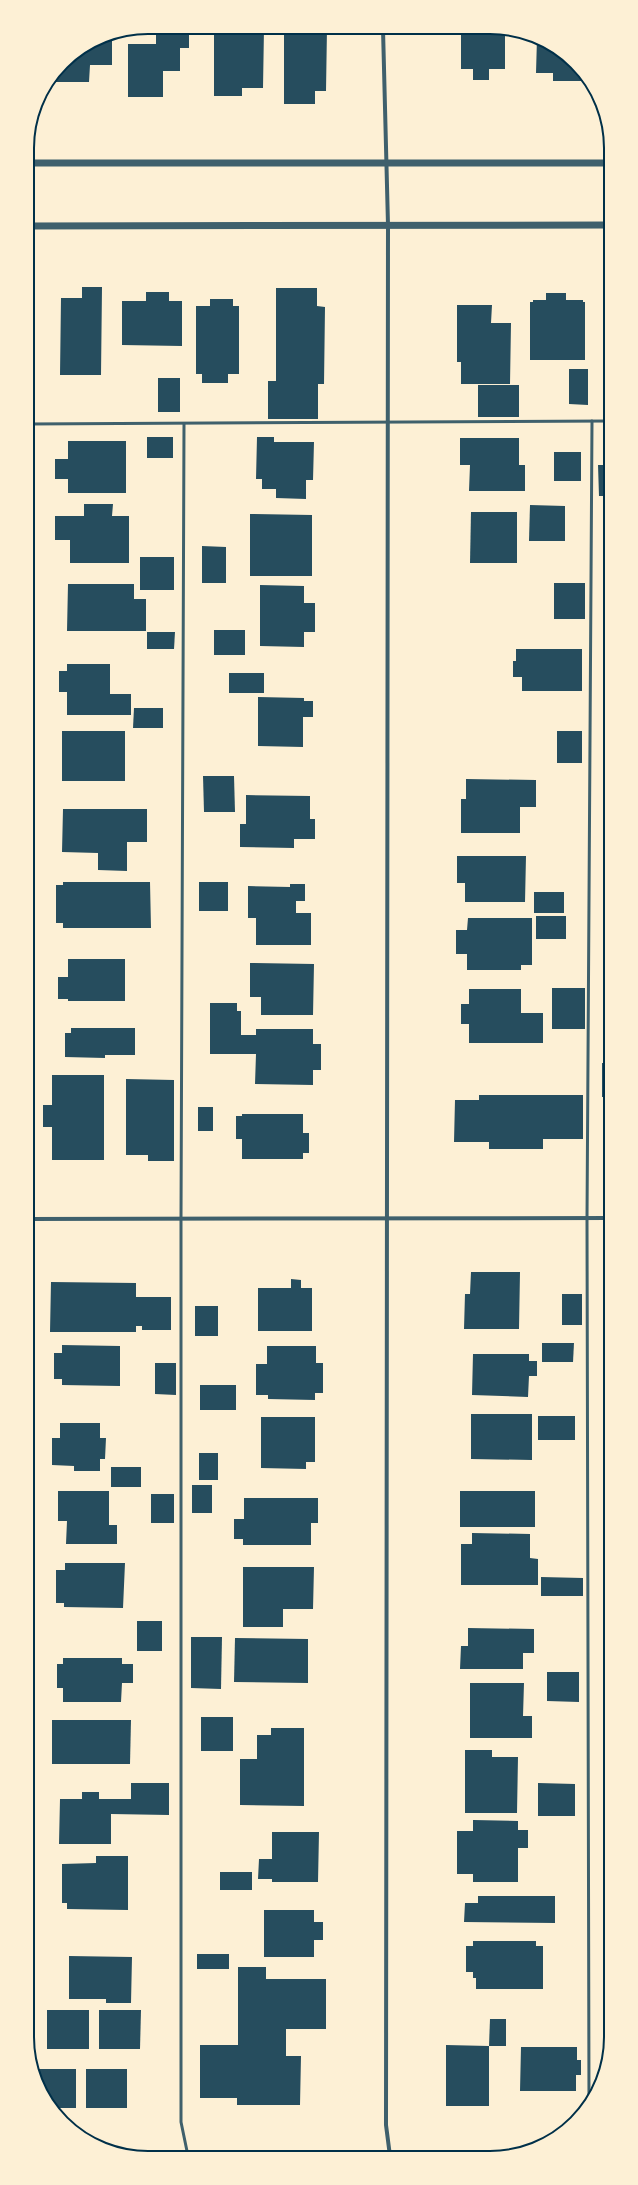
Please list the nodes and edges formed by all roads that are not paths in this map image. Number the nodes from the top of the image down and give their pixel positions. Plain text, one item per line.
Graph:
1 (383, 34) edge
2 (34, 163) edge
3 (387, 163) junction
4 (604, 163) edge
5 (388, 225) junction
6 (604, 225) edge
7 (34, 226) edge
8 (592, 421) junction
9 (604, 421) edge
10 (387, 422) junction
11 (34, 424) edge
12 (184, 424) junction
13 (34, 1218) edge
14 (181, 1218) junction
15 (387, 1218) junction
16 (587, 1218) junction
17 (604, 1218) edge
18 (590, 2091) edge
19 (187, 2151) edge
20 (389, 2151) edge

1 - 3 street
2 - 3 street
3 - 4 street
3 - 5 street
5 - 6 street
5 - 7 street
5 - 10 street
8 - 9 lane
8 - 10 lane
8 - 16 lane
10 - 12 lane
10 - 15 street
11 - 12 lane
12 - 14 lane
13 - 14 street
14 - 15 street
14 - 19 lane
15 - 16 street
15 - 20 street
16 - 17 street
16 - 18 lane

